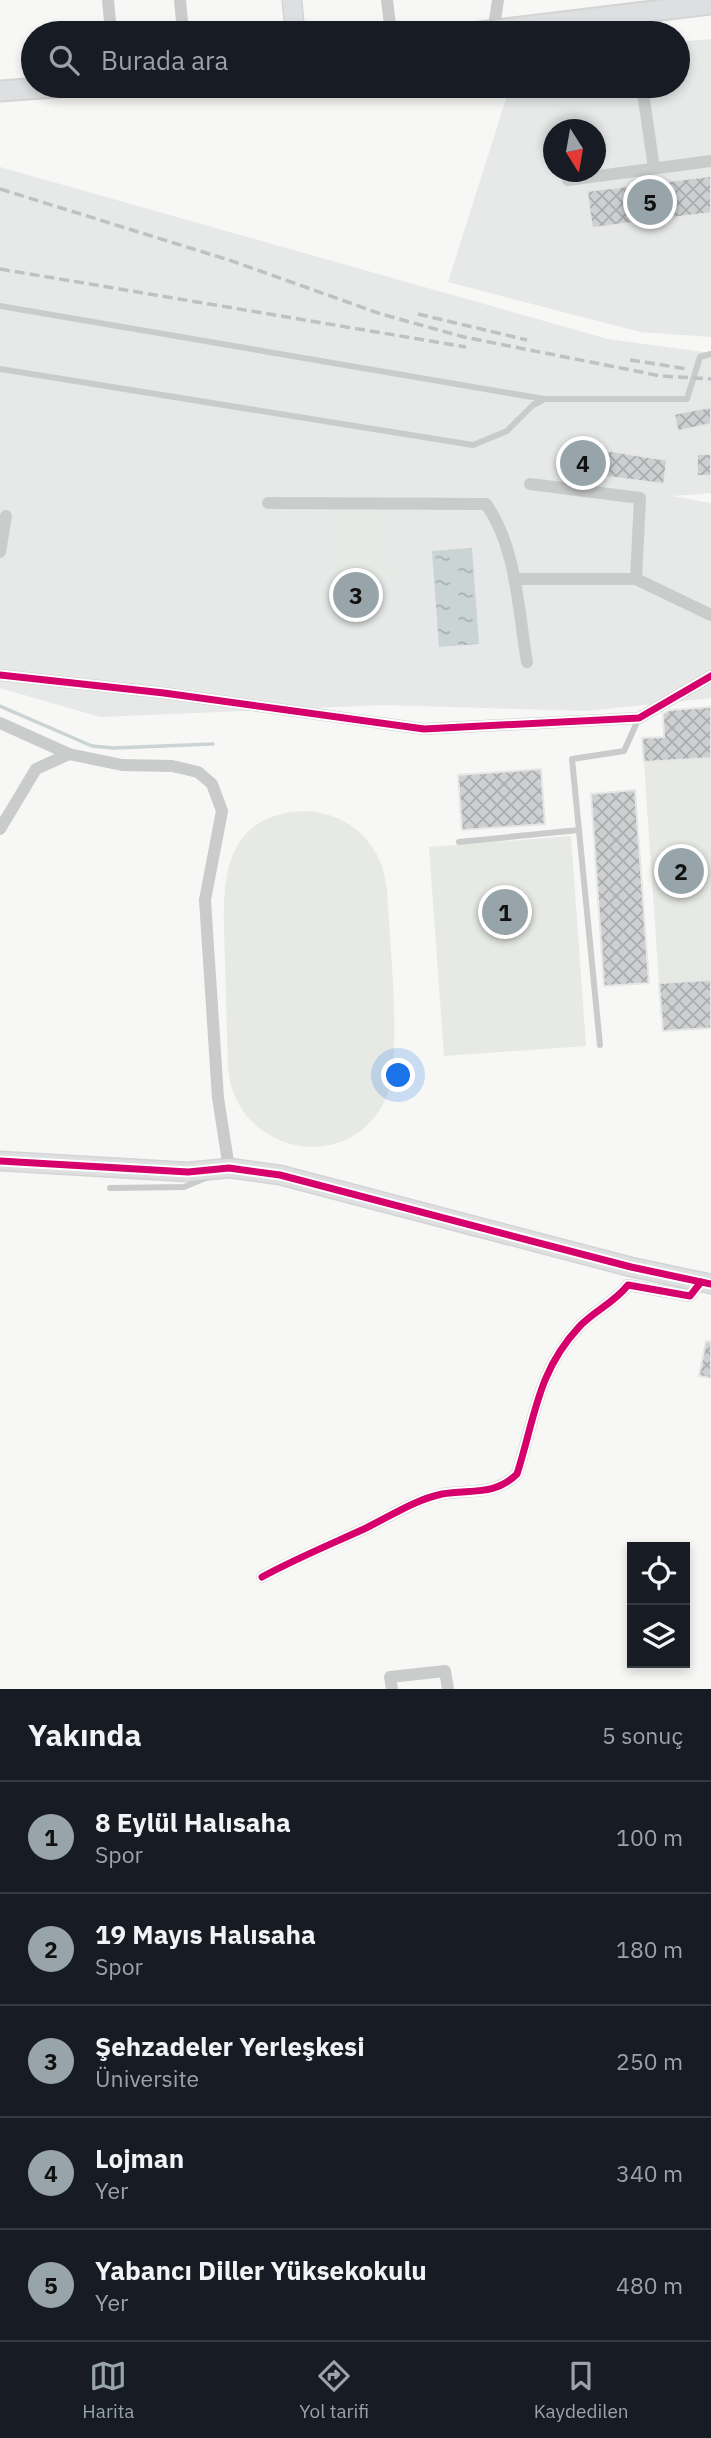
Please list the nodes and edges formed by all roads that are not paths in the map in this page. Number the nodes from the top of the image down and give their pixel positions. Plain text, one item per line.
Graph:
1 (108, 0) edge
2 (180, 0) edge
3 (292, 0) edge
4 (387, 0) edge
5 (498, 0) edge
6 (711, 4) edge
7 (711, 16) edge
8 (110, 21) edge
9 (182, 21) edge
10 (294, 21) edge
11 (390, 21) edge
12 (495, 21) edge
13 (579, 21) edge
14 (679, 21) edge
15 (21, 79) edge
16 (0, 80) edge
17 (21, 89) edge
18 (0, 91) edge
19 (644, 98) edge
20 (711, 161) edge
21 (654, 168) junction
22 (606, 175) edge
23 (0, 306) edge
24 (711, 354) edge
25 (0, 369) edge
26 (544, 399) junction
27 (530, 484) dead end
28 (268, 503) dead end
29 (6, 516) dead end
30 (0, 552) edge
31 (514, 579) junction
32 (636, 579) junction
33 (711, 615) edge
34 (527, 662) dead end
35 (0, 675) edge
36 (711, 676) edge
37 (639, 718) junction
38 (0, 723) edge
39 (69, 754) junction
40 (0, 829) edge
41 (579, 830) junction
42 (459, 842) dead end
43 (600, 1045) dead end
44 (0, 1161) edge
45 (229, 1168) junction
46 (110, 1188) dead end
47 (706, 1283) edge
48 (262, 1577) dead end
49 (392, 1689) edge
50 (448, 1689) edge

1 - 8 street
2 - 9 street
3 - 10 street
4 - 11 street
5 - 12 street
6 - 13 main road
7 - 14 main road
15 - 16 main road
17 - 18 main road
19 - 21 street
20 - 21 street
21 - 22 street
23 - 26 lane
24 - 26 lane
25 - 26 lane
27 - 32 street
28 - 31 street
29 - 30 street
31 - 32 street
31 - 34 street
32 - 33 street
35 - 37 street
36 - 37 street
37 - 41 lane
38 - 39 street
39 - 40 street
39 - 45 street
41 - 42 lane
41 - 43 lane
44 - 45 street
45 - 46 lane
45 - 47 street
47 - 48 street
49 - 50 street

